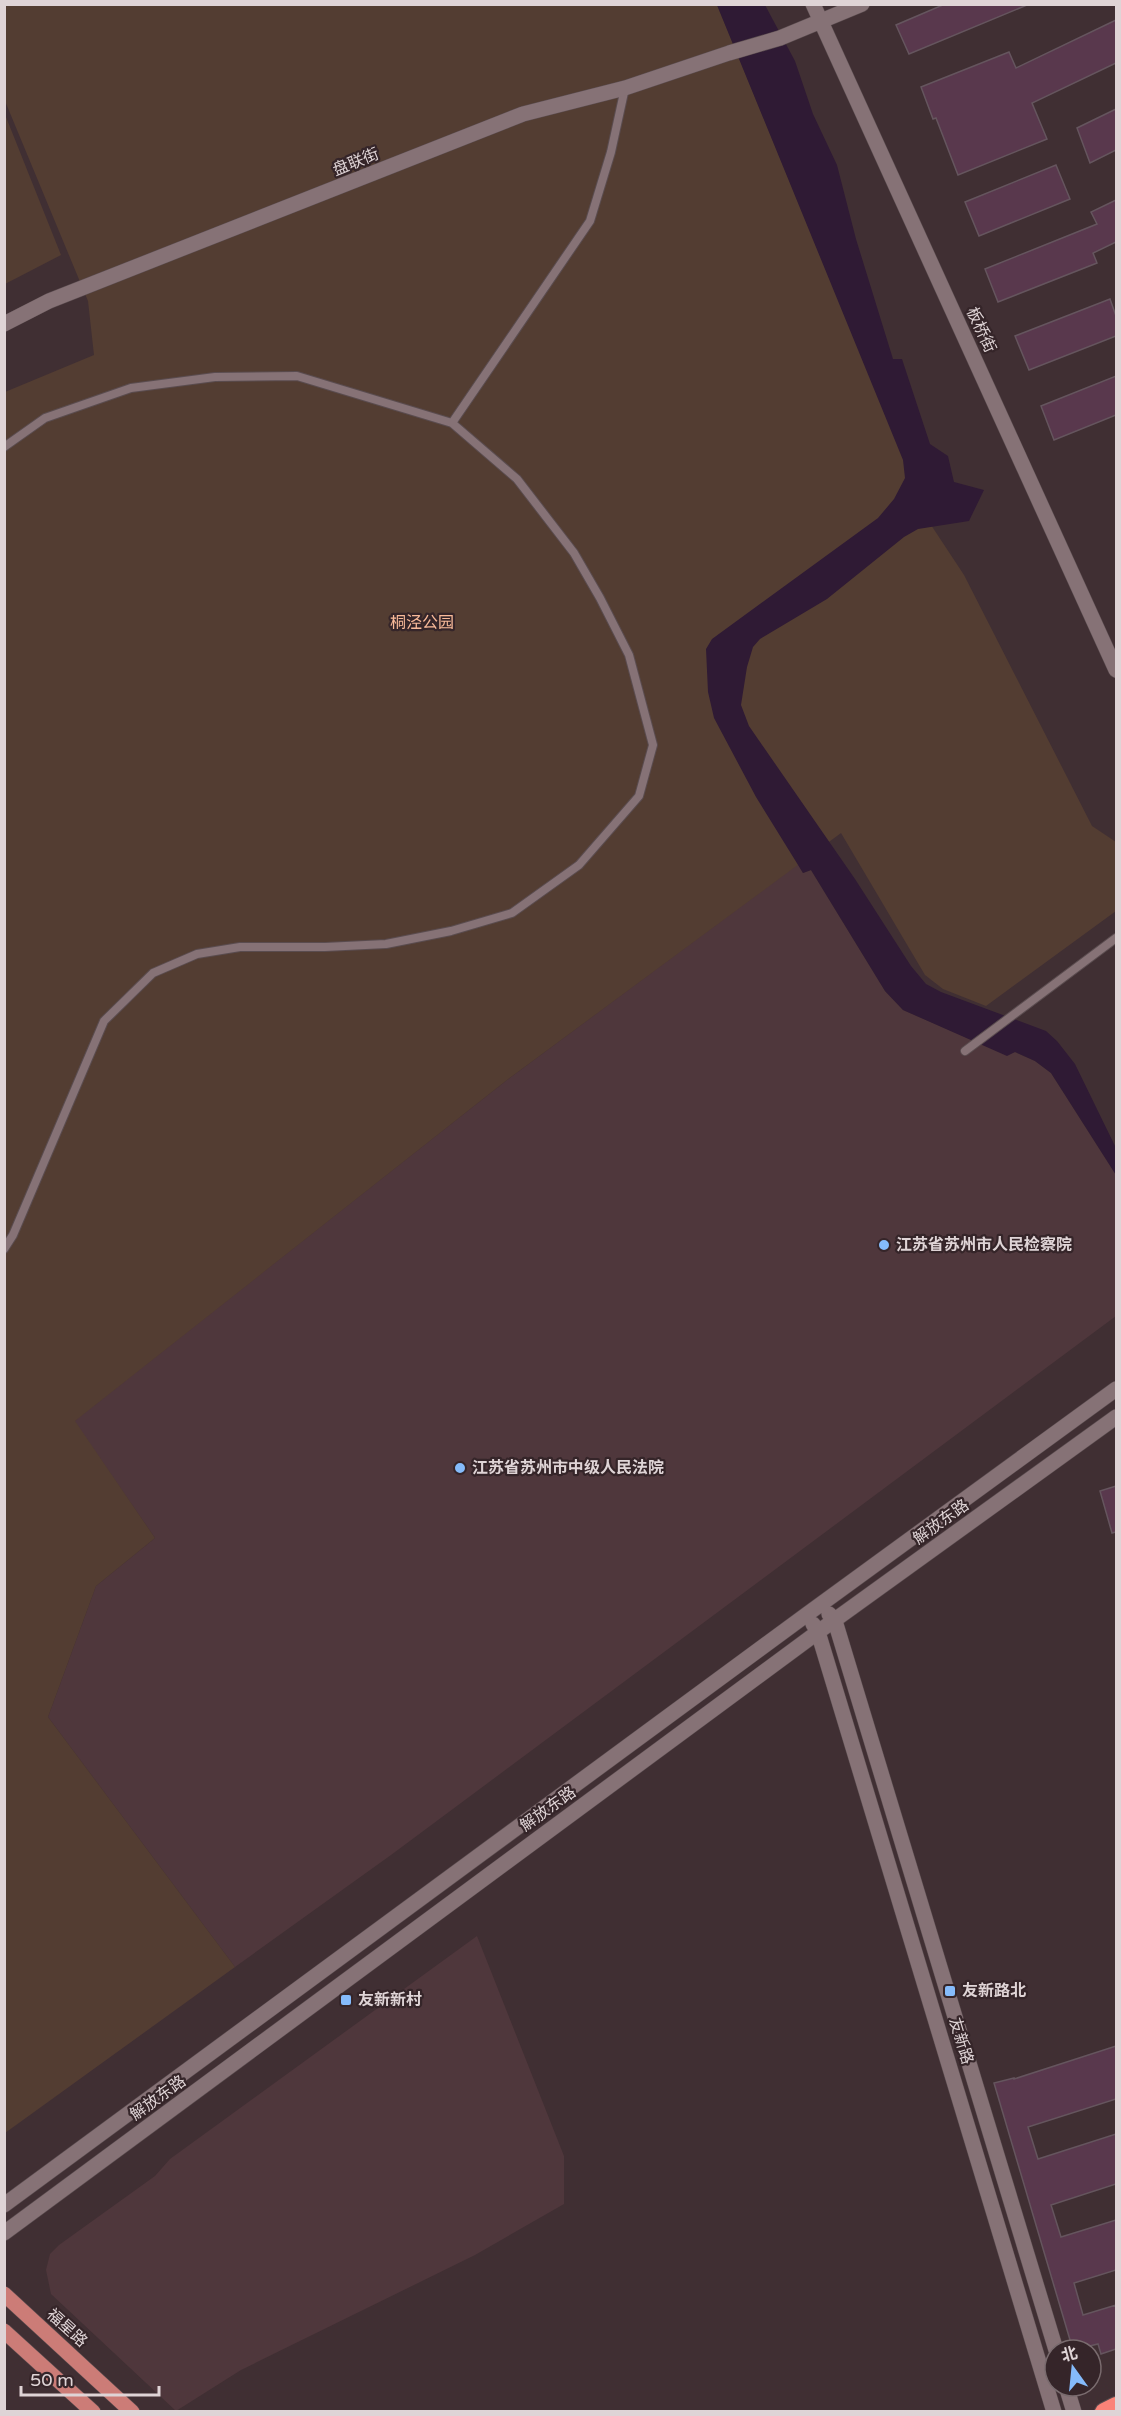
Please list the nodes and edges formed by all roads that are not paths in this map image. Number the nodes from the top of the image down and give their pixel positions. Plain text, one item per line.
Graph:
1 (813, 4) edge
2 (862, 4) edge
3 (820, 22) junction
4 (625, 88) junction
5 (4, 324) edge
6 (452, 423) junction
7 (4, 447) edge
8 (1116, 670) edge
9 (1116, 938) edge
10 (965, 1051) dead end
11 (4, 1250) edge
12 (1116, 1389) edge
13 (1116, 1417) edge
14 (821, 1603) junction
15 (806, 1615) junction
16 (835, 1621) junction
17 (818, 1632) junction
18 (4, 2205) edge
19 (4, 2234) edge
20 (4, 2295) edge
21 (4, 2331) edge
22 (1052, 2338) edge
23 (1116, 2406) edge
24 (93, 2412) edge
25 (132, 2412) edge
26 (1054, 2412) edge
27 (1104, 2412) edge

1 - 3 main road, 板桥街
2 - 3 main road, 盘联街
3 - 4 main road, 盘联街
3 - 8 main road, 板桥街
4 - 5 main road, 盘联街
4 - 6 lane
6 - 7 lane
6 - 11 lane
9 - 10 lane
12 - 14 main road, 解放东路
13 - 16 main road, 解放东路
14 - 15 main road, 解放东路
14 - 16 main road, 友新路
15 - 17 main road, 友新路
15 - 18 main road, 解放东路
16 - 17 main road, 解放东路
16 - 22 main road, 友新路
17 - 19 main road, 解放东路
17 - 26 main road, 友新路
20 - 25 main road, 福星路
21 - 24 main road
23 - 27 highway

